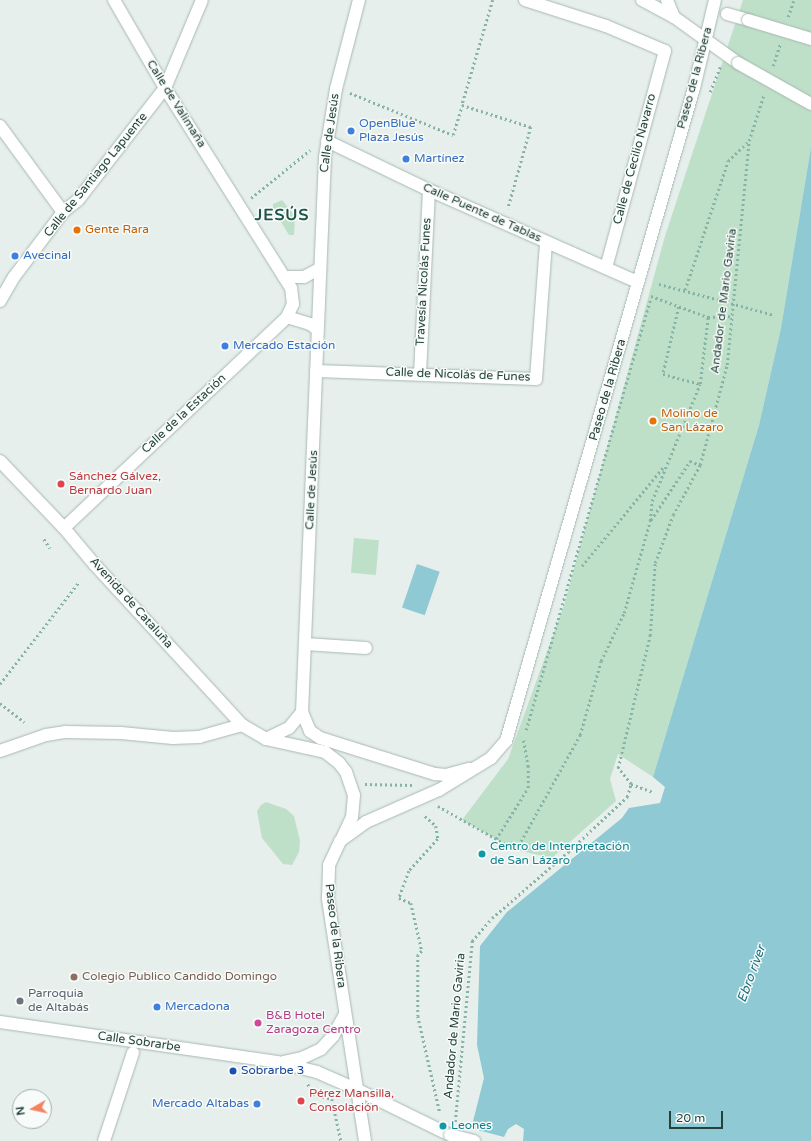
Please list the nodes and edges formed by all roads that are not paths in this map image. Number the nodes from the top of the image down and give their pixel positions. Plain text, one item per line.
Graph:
1 (114, 0) edge
2 (202, 0) edge
3 (359, 0) edge
4 (525, 0) edge
5 (642, 0) edge
6 (667, 0) edge
7 (715, 0) edge
8 (727, 14) dead end
9 (674, 17) junction
10 (811, 39) edge
11 (707, 41) junction
12 (165, 88) junction
13 (811, 104) edge
14 (0, 126) edge
15 (327, 141) junction
16 (429, 190) junction
17 (63, 212) junction
18 (546, 242) junction
19 (606, 268) junction
20 (319, 269) junction
21 (284, 277) junction
22 (638, 282) junction
23 (0, 301) edge
24 (287, 317) junction
25 (317, 329) junction
26 (316, 371) junction
27 (420, 374) junction
28 (0, 461) edge
29 (64, 528) junction
30 (305, 644) junction
31 (366, 648) dead end
32 (302, 712) junction
33 (242, 725) junction
34 (266, 739) junction
35 (0, 751) edge
36 (478, 767) junction
37 (340, 841) junction
38 (345, 1014) junction
39 (0, 1022) edge
40 (132, 1053) dead end
41 (277, 1062) junction
42 (356, 1089) junction
43 (104, 1141) edge
44 (365, 1141) edge
45 (474, 1141) edge

1 - 12 street, Calle de Valimaña
2 - 12 street, Calle de Santiago Lapuente
3 - 15 street, Calle de Jesús
4 - 19 street, Calle de Cecilio Navarro
5 - 9 street
6 - 9 street
7 - 11 street, Paseo de la Ribera
8 - 10 street, bridge
9 - 11 street
11 - 13 street, bridge
11 - 22 street, Paseo de la Ribera
12 - 17 street, Calle de Santiago Lapuente
12 - 21 street, Calle de Valimaña
14 - 17 street
15 - 16 street, Calle Puente de Tablas
15 - 20 street, Calle de Jesús
16 - 18 street, Calle Puente de Tablas
16 - 27 street, Travesía Nicolás Funes
17 - 23 street, Calle de Santiago Lapuente
18 - 19 street, Calle Puente de Tablas
18 - 27 street, Calle de Nicolás de Funes
19 - 22 street, Calle Puente de Tablas
20 - 21 street
20 - 25 street, Calle de Jesús
21 - 24 street
22 - 36 street, Paseo de la Ribera
24 - 25 street
24 - 29 street, Calle de la Estación
25 - 26 street, Calle de Jesús
26 - 27 street, Calle de Nicolás de Funes
26 - 30 street, Calle de Jesús
28 - 29 street, Avenida de Cataluña
29 - 33 street, Avenida de Cataluña
30 - 31 street
30 - 32 street, Calle de Jesús
32 - 34 street
32 - 36 street, Paseo de la Ribera
33 - 34 street, Avenida de Cataluña
33 - 35 street
34 - 37 street, Avenida de Cataluña
36 - 37 street, Paseo de la Ribera
37 - 38 street, Paseo de la Ribera
38 - 41 street, Calle Sobrarbe
38 - 42 street, Paseo de la Ribera
39 - 41 street, Calle Sobrarbe
40 - 43 street
41 - 42 street, Calle Sobrarbe
42 - 44 street, Paseo de la Ribera
42 - 45 street, Calle Sobrarbe, bridge

